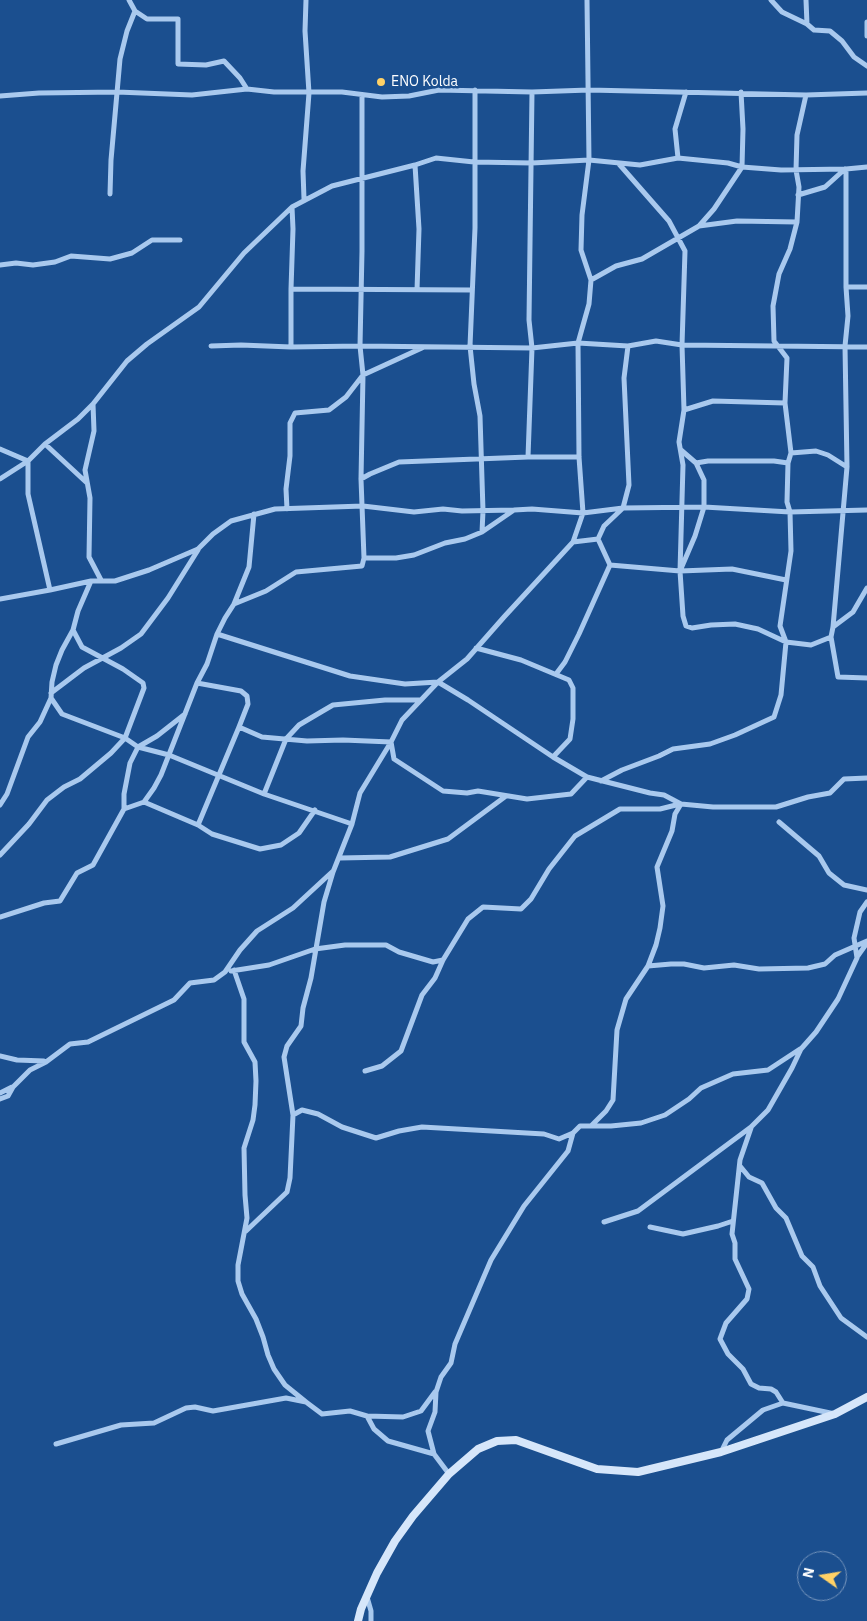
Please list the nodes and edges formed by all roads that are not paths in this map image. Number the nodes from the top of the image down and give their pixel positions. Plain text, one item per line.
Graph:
1 (129, 0) edge
2 (306, 0) edge
3 (587, 0) edge
4 (771, 0) edge
5 (806, 0) edge
6 (135, 11) junction
7 (867, 22) edge
8 (807, 24) junction
9 (867, 36) edge
10 (867, 66) edge
11 (247, 89) junction
12 (474, 90) junction
13 (589, 90) junction
14 (117, 92) junction
15 (532, 92) junction
16 (686, 92) junction
17 (741, 92) junction
18 (309, 93) junction
19 (867, 93) edge
20 (362, 94) junction
21 (806, 95) junction
22 (0, 96) edge
23 (678, 158) junction
24 (589, 160) junction
25 (474, 162) junction
26 (532, 163) junction
27 (618, 164) junction
28 (415, 165) junction
29 (867, 166) edge
30 (742, 167) junction
31 (846, 169) junction
32 (796, 170) junction
33 (363, 177) junction
34 (110, 194) dead end
35 (798, 194) junction
36 (304, 200) junction
37 (292, 206) junction
38 (797, 222) junction
39 (699, 226) junction
40 (678, 237) junction
41 (180, 240) dead end
42 (0, 265) edge
43 (591, 280) junction
44 (867, 287) edge
45 (291, 288) junction
46 (846, 288) junction
47 (362, 289) junction
48 (417, 290) junction
49 (472, 290) junction
50 (578, 343) junction
51 (682, 345) junction
52 (211, 346) dead end
53 (360, 346) junction
54 (426, 346) junction
55 (470, 346) junction
56 (628, 346) junction
57 (778, 346) junction
58 (845, 346) junction
59 (867, 347) edge
60 (291, 348) junction
61 (532, 348) junction
62 (363, 375) junction
63 (785, 403) junction
64 (93, 404) junction
65 (684, 410) junction
66 (44, 444) junction
67 (0, 449) edge
68 (681, 450) junction
69 (791, 453) junction
70 (579, 456) junction
71 (482, 457) junction
72 (528, 457) junction
73 (28, 461) junction
74 (696, 463) junction
75 (788, 463) junction
76 (847, 467) junction
77 (0, 479) edge
78 (361, 479) junction
79 (87, 483) junction
80 (363, 506) junction
81 (704, 507) junction
82 (287, 508) junction
83 (623, 508) junction
84 (681, 509) junction
85 (514, 510) junction
86 (867, 510) edge
87 (483, 511) junction
88 (842, 511) junction
89 (583, 512) junction
90 (790, 512) junction
91 (254, 514) junction
92 (482, 532) junction
93 (598, 538) junction
94 (574, 542) junction
95 (198, 549) junction
96 (364, 558) junction
97 (610, 565) junction
98 (680, 571) junction
99 (101, 580) junction
100 (786, 580) junction
101 (91, 581) junction
102 (867, 588) edge
103 (50, 590) junction
104 (0, 599) edge
105 (234, 604) junction
106 (833, 627) junction
107 (73, 630) junction
108 (217, 634) junction
109 (831, 637) junction
110 (786, 642) junction
111 (476, 648) junction
112 (104, 658) junction
113 (556, 674) junction
114 (867, 678) edge
115 (438, 682) junction
116 (198, 683) junction
117 (51, 696) junction
118 (420, 700) junction
119 (187, 713) junction
120 (240, 727) junction
121 (125, 738) junction
122 (286, 739) junction
123 (391, 742) junction
124 (138, 747) junction
125 (169, 755) junction
126 (553, 757) junction
127 (219, 776) junction
128 (587, 777) junction
129 (867, 778) edge
130 (601, 781) junction
131 (264, 794) junction
132 (506, 796) junction
133 (144, 802) junction
134 (681, 804) junction
135 (0, 805) edge
136 (124, 809) junction
137 (315, 810) junction
138 (779, 822) dead end
139 (352, 824) junction
140 (198, 825) junction
141 (0, 855) edge
142 (340, 858) junction
143 (333, 872) junction
144 (867, 890) edge
145 (867, 902) edge
146 (0, 917) edge
147 (867, 942) edge
148 (855, 946) junction
149 (316, 949) junction
150 (857, 958) junction
151 (443, 960) junction
152 (648, 966) junction
153 (234, 970) junction
154 (225, 972) junction
155 (801, 1049) junction
156 (0, 1056) edge
157 (46, 1062) junction
158 (365, 1071) dead end
159 (13, 1087) junction
160 (0, 1093) edge
161 (0, 1099) edge
162 (293, 1115) junction
163 (591, 1126) junction
164 (751, 1127) junction
165 (573, 1133) junction
166 (740, 1166) junction
167 (733, 1221) junction
168 (604, 1222) dead end
169 (650, 1227) dead end
170 (246, 1231) junction
171 (867, 1337) edge
172 (436, 1392) junction
173 (867, 1397) edge
174 (306, 1402) junction
175 (783, 1403) junction
176 (835, 1414) junction
177 (367, 1416) junction
178 (56, 1444) dead end
179 (721, 1452) junction
180 (434, 1454) junction
181 (449, 1474) junction
182 (366, 1597) junction
183 (371, 1611) junction
184 (358, 1621) edge
185 (371, 1621) edge
186 (375, 1621) edge

1 - 6 street
2 - 18 street
3 - 13 street
4 - 8 street
5 - 8 street
6 - 11 street
6 - 14 street
7 - 9 street
8 - 10 street
11 - 14 street
11 - 18 street
12 - 15 street
12 - 20 street
12 - 25 street
13 - 15 street
13 - 16 street
13 - 24 street
14 - 22 street
14 - 34 street
15 - 26 street
16 - 17 street
16 - 23 street
17 - 21 street
17 - 30 street
18 - 20 street
18 - 36 street
19 - 21 street
20 - 33 street
21 - 32 street
23 - 27 street
23 - 30 street
24 - 26 street
24 - 27 street
24 - 43 street
25 - 26 street
25 - 28 street
25 - 49 street
26 - 61 street
27 - 40 street
28 - 33 street
28 - 48 street
29 - 31 street
30 - 32 street
30 - 39 street
31 - 32 street
31 - 35 street
31 - 46 street
32 - 35 street
33 - 36 street
33 - 47 street
35 - 38 street
36 - 37 street
37 - 45 street
37 - 64 street
38 - 39 street
38 - 57 street
39 - 40 street
40 - 43 street
40 - 51 street
41 - 42 street
43 - 50 street
44 - 46 street
45 - 47 street
45 - 60 street
46 - 58 street
47 - 48 street
47 - 53 street
48 - 49 street
49 - 55 street
50 - 56 street
50 - 61 street
50 - 70 street
51 - 56 street
51 - 57 street
51 - 65 street
52 - 60 street
53 - 54 street
53 - 60 street
53 - 62 street
54 - 55 street
54 - 62 street
55 - 61 street
55 - 71 street
56 - 83 street
57 - 58 street
57 - 63 street
58 - 59 street
58 - 76 street
61 - 72 street
62 - 78 street
62 - 82 street
63 - 65 street
63 - 69 street
64 - 66 street
64 - 79 street
65 - 68 street
66 - 73 street
66 - 79 street
67 - 73 street
68 - 74 street
68 - 84 street
69 - 75 street
69 - 76 street
70 - 72 street
70 - 89 street
71 - 72 street
71 - 78 street
71 - 87 street
73 - 77 street
73 - 103 street
74 - 75 street
74 - 81 street
75 - 90 street
76 - 88 street
78 - 80 street
79 - 99 street
80 - 82 street
80 - 87 street
80 - 96 street
81 - 84 street
81 - 90 street
81 - 98 street
82 - 91 street
83 - 84 street
83 - 89 street
83 - 93 street
84 - 98 street
85 - 87 street
85 - 89 street
85 - 92 street
86 - 88 street
87 - 92 street
88 - 90 street
88 - 106 street
89 - 94 street
90 - 100 street
91 - 95 street
91 - 105 street
92 - 96 street
93 - 94 street
93 - 97 street
94 - 111 street
95 - 99 street
95 - 112 street
96 - 105 street
97 - 98 street
97 - 113 street
98 - 100 street
98 - 110 street
99 - 101 street
100 - 110 street
101 - 103 street
101 - 107 street
102 - 106 street
103 - 104 street
105 - 108 street
106 - 109 street
107 - 112 street
107 - 117 street
108 - 115 street
108 - 116 street
109 - 110 street
109 - 114 street
110 - 130 street
111 - 113 street
111 - 115 street
112 - 117 street
112 - 121 street
113 - 126 street
115 - 118 street
115 - 126 street
116 - 119 street
116 - 120 street
117 - 121 street
117 - 135 street
118 - 122 street
118 - 123 street
119 - 124 street
119 - 125 street
120 - 122 street
120 - 127 street
121 - 124 street
121 - 141 street
122 - 123 street
122 - 131 street
123 - 132 street
123 - 139 street
124 - 125 street
124 - 136 street
125 - 127 street
125 - 133 street
126 - 128 street
127 - 131 street
127 - 140 street
128 - 130 street
128 - 132 street
129 - 134 street
130 - 134 street
131 - 137 street
132 - 142 street
133 - 136 street
133 - 140 street
134 - 151 street
134 - 152 street
136 - 146 street
137 - 139 street
137 - 140 street
138 - 144 street
139 - 142 street
142 - 143 street
143 - 149 street
143 - 154 street
145 - 148 street
147 - 148 street
147 - 150 street
148 - 150 street
148 - 152 street
149 - 151 street
149 - 153 street
149 - 162 street
150 - 155 street
151 - 158 street
152 - 163 street
153 - 154 street
153 - 170 street
154 - 157 street
155 - 163 street
155 - 164 street
156 - 157 street
157 - 159 street
159 - 160 street
159 - 161 street
162 - 165 street
162 - 170 street
163 - 165 street
164 - 166 street
164 - 168 street
165 - 172 street
166 - 167 street
166 - 171 street
167 - 169 street
167 - 175 street
170 - 174 street
172 - 177 street
172 - 180 street
173 - 176 main road
174 - 177 street
174 - 178 street
175 - 176 street
175 - 179 street
176 - 179 main road
177 - 180 street
179 - 181 main road
180 - 181 street
181 - 182 main road
182 - 183 street
182 - 184 main road
183 - 185 street
183 - 186 street

